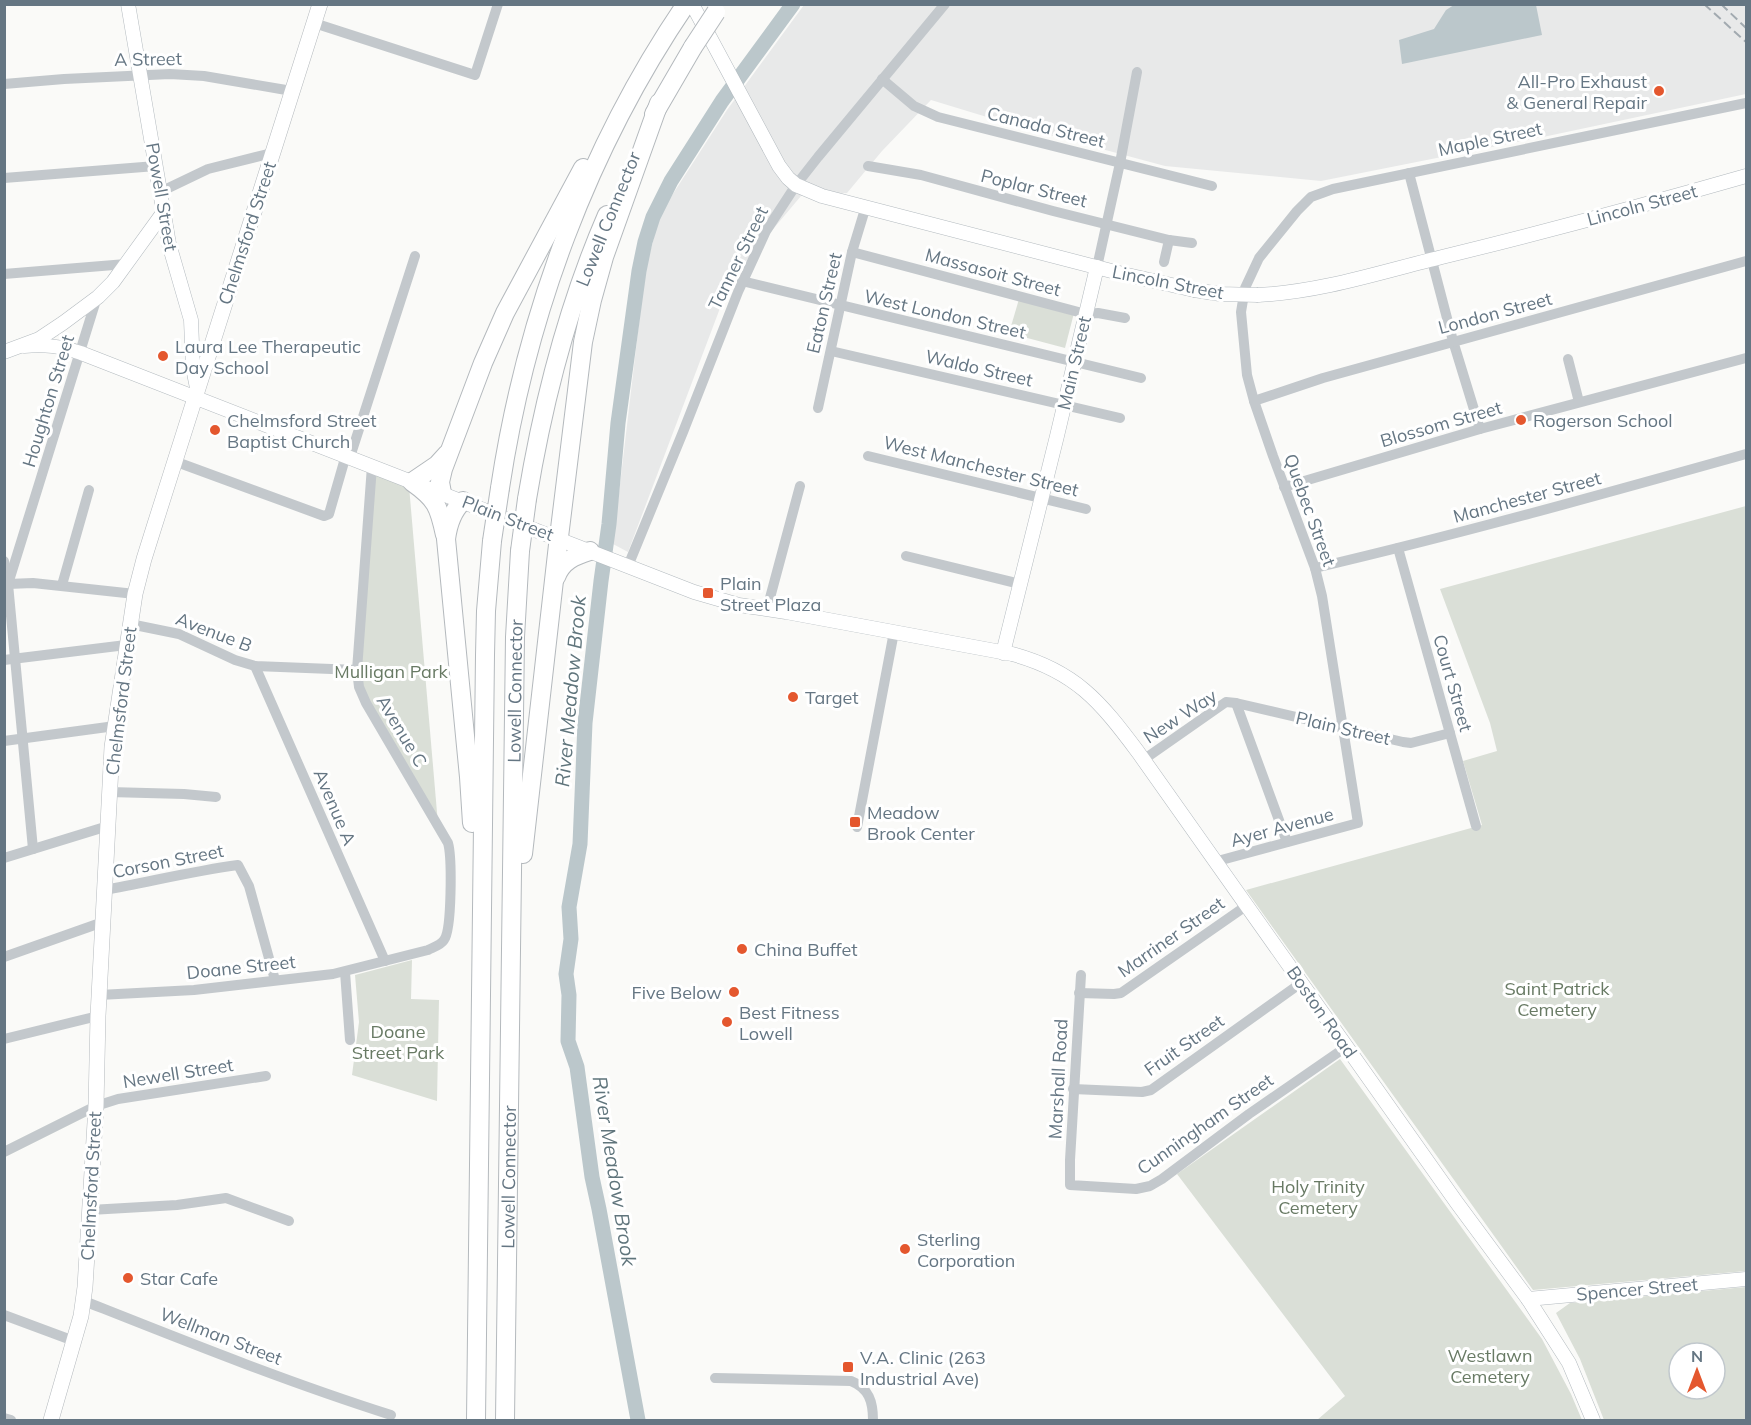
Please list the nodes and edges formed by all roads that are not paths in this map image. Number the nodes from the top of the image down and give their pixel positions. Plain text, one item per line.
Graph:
1 (128, 4) edge
2 (320, 4) edge
3 (498, 4) edge
4 (692, 4) edge
5 (945, 4) edge
6 (718, 8) edge
7 (682, 11) edge
8 (314, 22) junction
9 (652, 58) junction
10 (1137, 72) dead end
11 (141, 74) junction
12 (882, 79) junction
13 (4, 84) edge
14 (292, 91) junction
15 (1746, 102) edge
16 (659, 103) junction
17 (272, 153) junction
18 (1120, 163) junction
19 (156, 166) junction
20 (868, 166) dead end
21 (1409, 173) junction
22 (1746, 176) edge
23 (4, 178) edge
24 (796, 185) junction
25 (1212, 186) dead end
26 (160, 192) junction
27 (866, 206) junction
28 (164, 213) junction
29 (1287, 223) joint
30 (1107, 224) junction
31 (1169, 240) junction
32 (1192, 243) dead end
33 (852, 252) junction
34 (415, 256) dead end
35 (1431, 260) junction
36 (1746, 261) edge
37 (1164, 262) dead end
38 (126, 264) junction
39 (1097, 267) junction
40 (4, 274) edge
41 (742, 281) junction
42 (98, 297) junction
43 (840, 306) junction
44 (1086, 314) junction
45 (1125, 318) dead end
46 (1454, 341) junction
47 (24, 346) junction
48 (831, 351) junction
49 (5, 353) edge
50 (81, 353) junction
51 (1568, 358) dead end
52 (1746, 358) edge
53 (1075, 362) junction
54 (1141, 378) dead end
55 (196, 393) junction
56 (1254, 401) junction
57 (1579, 402) junction
58 (1065, 404) junction
59 (818, 408) dead end
60 (1120, 418) dead end
61 (1480, 429) junction
62 (449, 450) junction
63 (1746, 454) edge
64 (348, 456) junction
65 (868, 456) dead end
66 (174, 461) junction
67 (372, 466) junction
68 (412, 482) junction
69 (800, 486) dead end
70 (1284, 487) junction
71 (89, 490) dead end
72 (442, 493) junction
73 (1041, 498) junction
74 (463, 501) junction
75 (1086, 509) dead end
76 (559, 538) junction
77 (446, 539) junction
78 (1398, 548) junction
79 (590, 551) junction
80 (906, 555) dead end
81 (4, 561) edge
82 (622, 564) junction
83 (1315, 568) junction
84 (556, 577) junction
85 (6, 584) edge
86 (1020, 584) junction
87 (62, 585) junction
88 (135, 594) junction
89 (767, 609) junction
90 (130, 624) junction
91 (894, 632) junction
92 (126, 645) junction
93 (1003, 653) junction
94 (10, 659) edge
95 (255, 666) junction
96 (357, 670) junction
97 (1236, 703) junction
98 (115, 726) junction
99 (1342, 729) junction
100 (1449, 733) junction
101 (22, 738) junction
102 (4, 741) edge
103 (1143, 760) junction
104 (109, 792) junction
105 (216, 797) dead end
106 (1358, 823) joint
107 (108, 826) junction
108 (1476, 826) dead end
109 (857, 827) dead end
110 (1287, 842) junction
111 (33, 849) junction
112 (4, 858) edge
113 (1214, 862) junction
114 (104, 890) junction
115 (1246, 906) junction
116 (103, 922) junction
117 (482, 948) junction
118 (512, 948) junction
119 (4, 957) edge
120 (385, 961) junction
121 (345, 972) junction
122 (1081, 975) dead end
123 (274, 980) junction
124 (1301, 983) junction
125 (1079, 993) junction
126 (99, 994) junction
127 (98, 1016) junction
128 (4, 1039) edge
129 (350, 1040) dead end
130 (1346, 1047) junction
131 (266, 1076) dead end
132 (1073, 1089) junction
133 (96, 1106) junction
134 (4, 1152) edge
135 (1070, 1185) joint
136 (90, 1210) junction
137 (289, 1221) dead end
138 (1746, 1279) edge
139 (1528, 1299) junction
140 (84, 1301) junction
141 (4, 1315) edge
142 (74, 1341) junction
143 (715, 1378) dead end
144 (391, 1415) dead end
145 (4, 1418) edge
146 (11, 1420) edge
147 (51, 1420) edge
148 (476, 1420) edge
149 (506, 1420) edge
150 (873, 1420) edge
151 (1593, 1420) edge

1 - 11 street, Powell Street
2 - 8 main road, Chelmsford Street
3 - 8 street
4 - 24 street
5 - 12 street, Tanner Street
6 - 16 highway, Lowell Connector, bridge
7 - 9 highway, Lowell Connector
8 - 14 main road, Chelmsford Street
9 - 62 highway
9 - 117 highway, Lowell Connector, bridge
10 - 18 street, Main Street
11 - 13 street, A Street
11 - 14 street, A Street
11 - 19 street, Powell Street
12 - 18 street, Canada Street
12 - 24 street, Tanner Street
14 - 17 main road, Chelmsford Street
15 - 21 street, Maple Street
16 - 76 highway
16 - 118 highway, Lowell Connector, bridge
17 - 26 street
17 - 55 main road, Chelmsford Street
18 - 25 street, Canada Street
18 - 30 street, Main Street
19 - 23 street
19 - 26 street, Powell Street
20 - 30 street, Poplar Street
21 - 29 street, Maple Street
21 - 35 street
22 - 35 street, Lincoln Street
24 - 27 street, Lincoln Street
24 - 41 street, Tanner Street
26 - 28 street, Powell Street
27 - 33 street, Eaton Street
27 - 39 street, Lincoln Street
28 - 38 street
28 - 55 street, Powell Street
29 - 56 street, Quebec Street
30 - 31 street, Poplar Street
30 - 39 street, Main Street
31 - 32 street, Poplar Street
31 - 37 street
33 - 43 street, Eaton Street
33 - 44 street, Massasoit Street
34 - 64 street
35 - 39 street, Lincoln Street, bridge
35 - 46 street
36 - 46 street, London Street
38 - 40 street
38 - 42 street
39 - 44 street, Main Street
41 - 43 street, West London Street
41 - 82 street, Tanner Street
42 - 47 street
42 - 50 street, Houghton Street
43 - 48 street, Eaton Street
43 - 53 street, West London Street
44 - 45 street, Massasoit Street
44 - 53 street, Main Street
46 - 56 street, London Street
46 - 61 street
47 - 49 street
47 - 50 street, Plain Street
48 - 58 street, Waldo Street
48 - 59 street, Eaton Street
50 - 55 street, Plain Street
50 - 85 street, Houghton Street
51 - 57 street
52 - 57 street, Blossom Street
53 - 54 street, West London Street
53 - 58 street, Main Street
55 - 64 street, Plain Street
55 - 66 main road, Chelmsford Street
56 - 70 street, Quebec Street
57 - 61 street, Blossom Street
58 - 60 street, Waldo Street
58 - 73 street, Main Street
61 - 70 street, Blossom Street
62 - 68 highway
62 - 72 highway
63 - 78 street, Manchester Street
64 - 66 street
64 - 67 street, Plain Street
65 - 73 street, West Manchester Street
66 - 88 main road, Chelmsford Street
67 - 68 street, Plain Street
67 - 96 street, Avenue C
68 - 72 street, Plain Street
68 - 77 highway
69 - 89 street
70 - 83 street, Quebec Street
71 - 87 street
72 - 74 street, Plain Street
73 - 75 street, West Manchester Street
73 - 86 street, Main Street
74 - 76 street, Plain Street
74 - 77 highway
76 - 79 street, Plain Street
76 - 84 highway
77 - 117 highway
78 - 83 street, Manchester Street
78 - 100 street, Court Street
79 - 82 street, Plain Street
79 - 84 highway
80 - 86 street
81 - 85 street
82 - 89 street, Plain Street
83 - 99 street, Quebec Street
84 - 118 highway
85 - 87 street
85 - 94 street
86 - 93 street, Main Street
87 - 88 street
88 - 90 main road, Chelmsford Street
89 - 91 street, Plain Street
90 - 92 main road, Chelmsford Street
90 - 95 street, Avenue B
91 - 93 street, Plain Street
91 - 109 street
92 - 94 street
92 - 98 main road, Chelmsford Street
93 - 103 street, Boston Road
94 - 101 street
95 - 96 street, Avenue B
95 - 120 street, Avenue A
96 - 120 street, Avenue C
97 - 99 street, Plain Street
97 - 103 street, New Way
97 - 110 street
98 - 101 street
98 - 104 main road, Chelmsford Street
99 - 100 street, Plain Street
99 - 106 street, Quebec Street
100 - 108 street, Court Street
101 - 102 street
101 - 111 street
103 - 113 street, Boston Road
104 - 105 street
104 - 107 main road, Chelmsford Street
106 - 110 street, Ayer Avenue
107 - 111 street
107 - 114 main road, Chelmsford Street
110 - 113 street, Ayer Avenue
111 - 112 street
113 - 115 street, Boston Road
114 - 116 main road, Chelmsford Street
114 - 123 street, Corson Street
115 - 124 street, Boston Road
115 - 125 street, Marriner Street
116 - 119 street
116 - 126 main road, Chelmsford Street
117 - 148 highway, Lowell Connector
118 - 149 highway, Lowell Connector
120 - 121 street, Doane Street
121 - 123 street, Doane Street
121 - 129 street
122 - 125 street, Marshall Road
123 - 126 street, Doane Street
124 - 130 street, Boston Road
124 - 132 street, Fruit Street
125 - 132 street, Marshall Road
126 - 127 main road, Chelmsford Street
127 - 128 street
127 - 133 main road, Chelmsford Street
130 - 135 street, Cunningham Street
130 - 139 street, Boston Road
131 - 133 street, Newell Street
132 - 135 street, Marshall Road
133 - 134 street, Newell Street
133 - 136 main road, Chelmsford Street
136 - 137 street
136 - 140 main road, Chelmsford Street
138 - 139 street, Spencer Street
139 - 151 street, Boston Road
140 - 142 main road, Chelmsford Street
140 - 144 street, Wellman Street
141 - 142 street
142 - 147 main road, Chelmsford Street
143 - 150 street
145 - 146 street

